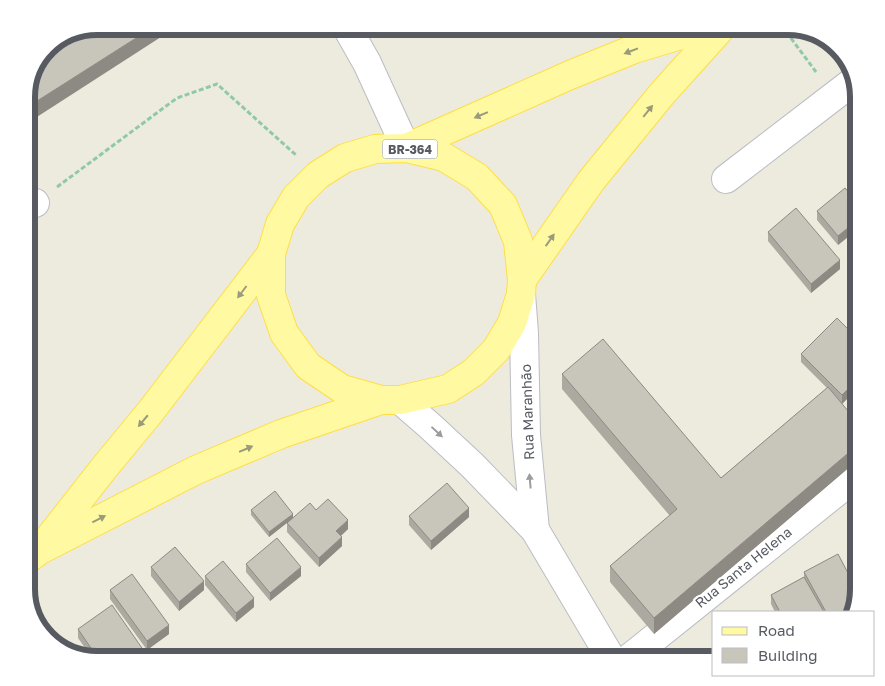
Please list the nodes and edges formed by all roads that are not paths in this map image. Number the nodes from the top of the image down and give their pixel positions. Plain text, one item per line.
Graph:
1 (351, 35) edge
2 (680, 35) edge
3 (715, 35) edge
4 (849, 85) edge
5 (406, 148) junction
6 (726, 179) dead end
7 (271, 254) junction
8 (521, 287) junction
9 (391, 400) junction
10 (850, 481) edge
11 (535, 530) junction
12 (35, 552) edge
13 (35, 553) edge
14 (607, 651) edge
15 (638, 651) edge

1 - 5 street
2 -> 5 main road, BR-364
8 -> 3 main road, BR-364
4 - 6 street
5 - 7 main road, BR-364
5 - 8 main road, BR-364
7 - 9 main road, BR-364
7 -> 12 main road, BR-364
8 - 9 main road, BR-364
11 -> 8 street, Rua Maranhão
9 -> 11 street, Rua Maranhão
13 -> 9 main road, BR-364
10 - 15 street, Rua Santa Helena
11 - 14 street, Rua Maranhão

